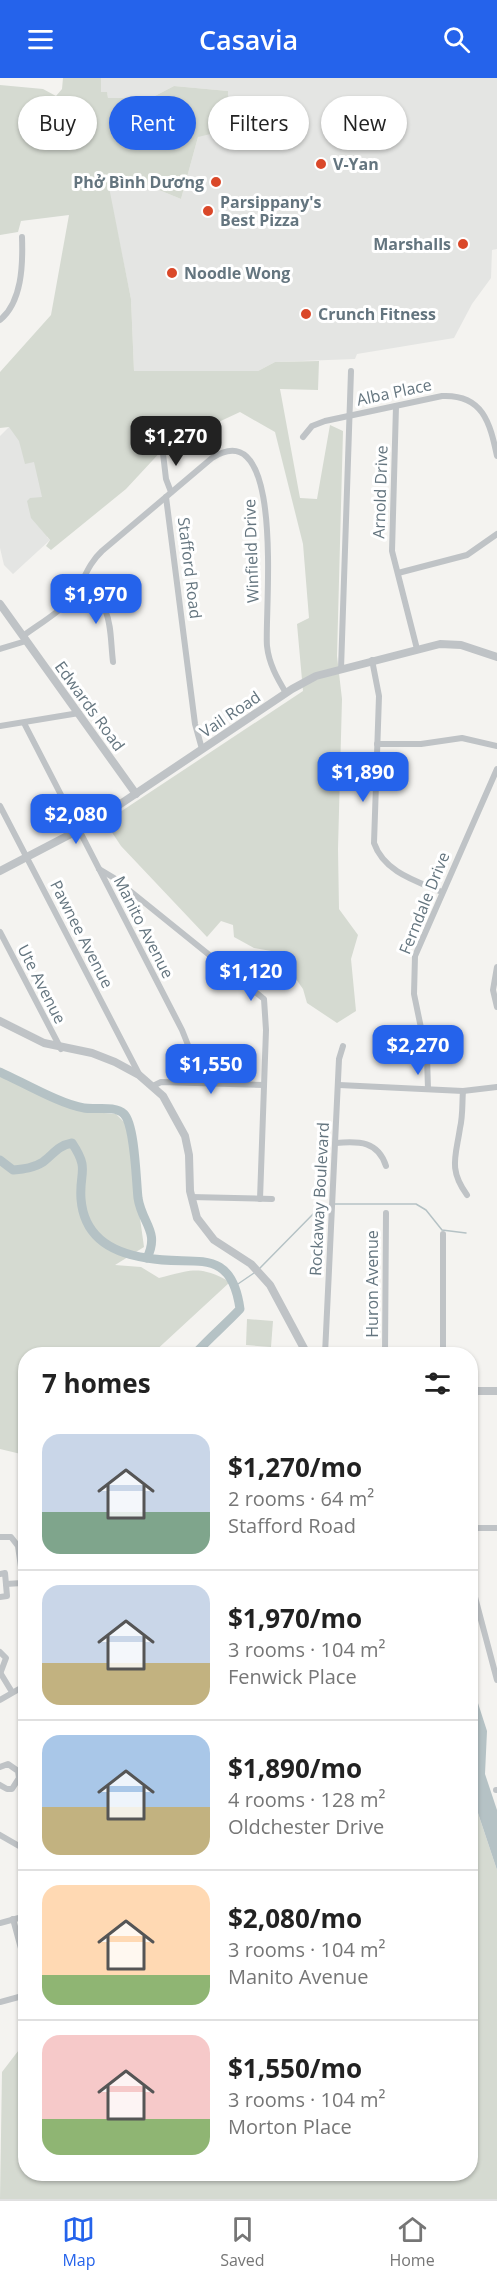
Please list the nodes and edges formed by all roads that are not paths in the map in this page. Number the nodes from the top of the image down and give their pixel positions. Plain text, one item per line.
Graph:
1 (22, 237) dead end
2 (0, 320) edge
3 (351, 370) dead end
4 (396, 406) junction
5 (350, 415) junction
6 (303, 437) dead end
7 (162, 445) dead end
8 (497, 456) edge
9 (168, 495) junction
10 (497, 534) edge
11 (398, 573) junction
12 (79, 587) junction
13 (0, 604) edge
14 (25, 638) junction
15 (0, 649) edge
16 (417, 649) junction
17 (497, 657) edge
18 (372, 660) junction
19 (113, 662) dead end
20 (341, 669) junction
21 (286, 693) junction
22 (79, 712) junction
23 (24, 723) junction
24 (0, 726) edge
25 (377, 744) junction
26 (497, 746) edge
27 (202, 748) junction
28 (497, 769) edge
29 (136, 794) junction
30 (0, 806) edge
31 (79, 829) junction
32 (27, 856) junction
33 (99, 869) junction
34 (0, 871) edge
35 (442, 892) junction
36 (0, 932) edge
37 (497, 967) edge
38 (497, 1007) edge
39 (0, 1021) edge
40 (343, 1046) dead end
41 (61, 1049) junction
42 (139, 1075) junction
43 (194, 1082) junction
44 (264, 1085) junction
45 (339, 1085) junction
46 (153, 1086) junction
47 (497, 1087) edge
48 (428, 1089) junction
49 (463, 1090) junction
50 (336, 1143) junction
51 (386, 1166) dead end
52 (466, 1195) dead end
53 (191, 1197) junction
54 (260, 1199) junction
55 (272, 1200) dead end
56 (386, 1213) dead end
57 (443, 1234) dead end
58 (304, 1347) edge
59 (325, 1347) edge
60 (385, 1347) edge
61 (443, 1347) edge
62 (478, 1391) edge
63 (497, 1391) edge
64 (478, 1528) edge
65 (497, 1528) edge
66 (0, 1537) edge
67 (18, 1546) edge
68 (0, 1574) edge
69 (18, 1582) edge
70 (6, 1584) junction
71 (0, 1597) edge
72 (478, 1605) edge
73 (0, 1653) edge
74 (493, 1653) edge
75 (1, 1674) edge
76 (497, 1680) edge
77 (18, 1689) edge
78 (12, 1692) junction
79 (0, 1700) edge
80 (0, 1767) edge
81 (18, 1771) edge
82 (18, 1780) edge
83 (0, 1785) edge
84 (0, 1835) edge
85 (18, 1845) edge
86 (18, 1918) edge
87 (13, 1919) junction
88 (0, 1923) edge
89 (18, 1937) edge
90 (18, 1997) edge
91 (0, 2002) edge

1 - 2 street
3 - 5 street
4 - 5 street, Alba Place
4 - 8 street, Alba Place
4 - 11 street, Arnold Drive
5 - 6 street, Alba Place
5 - 20 street
7 - 9 street, Stafford Road
9 - 12 street, Winfield Drive
9 - 21 street, Winfield Drive
9 - 27 street, Stafford Road
10 - 11 street
11 - 16 street, Arnold Drive
12 - 14 street, Winfield Drive
12 - 19 street
13 - 14 street, Edwards Road
14 - 15 street, Winfield Drive
14 - 22 street, Edwards Road
16 - 17 street, Vail Road
16 - 18 street, Vail Road
18 - 20 street, Vail Road
18 - 25 street
20 - 21 street, Vail Road
21 - 27 street, Vail Road
22 - 23 street
22 - 29 street, Edwards Road
23 - 24 street
23 - 31 street, Manito Avenue
25 - 26 street
25 - 35 street
27 - 29 street, Vail Road
28 - 35 street, Ferndale Drive
29 - 31 street, Vail Road
30 - 32 street, Pawnee Avenue
31 - 32 street, Vail Road
31 - 33 street, Manito Avenue
32 - 34 street, Vail Road
32 - 42 street, Pawnee Avenue
33 - 43 street, Manito Avenue
33 - 44 street
35 - 48 street, Ferndale Drive
36 - 41 street, Ute Avenue
37 - 38 street
39 - 41 street
40 - 45 street, Rockaway Boulevard
41 - 42 street
42 - 46 street
43 - 44 street
43 - 46 street
44 - 54 street
45 - 48 street
45 - 50 street, Rockaway Boulevard
46 - 53 street
47 - 49 street
48 - 49 street
49 - 52 street
50 - 51 street
50 - 59 street, Rockaway Boulevard
53 - 54 street
53 - 58 street
54 - 55 street
56 - 60 street, Huron Avenue
57 - 61 street
62 - 63 street
64 - 65 street
66 - 67 street
68 - 70 street
69 - 70 street
70 - 71 street
72 - 74 street
73 - 75 street
74 - 76 street
75 - 78 street
77 - 78 street
78 - 79 street
80 - 81 street
82 - 83 street
84 - 85 street
86 - 87 street
87 - 88 street
87 - 89 street
90 - 91 street

